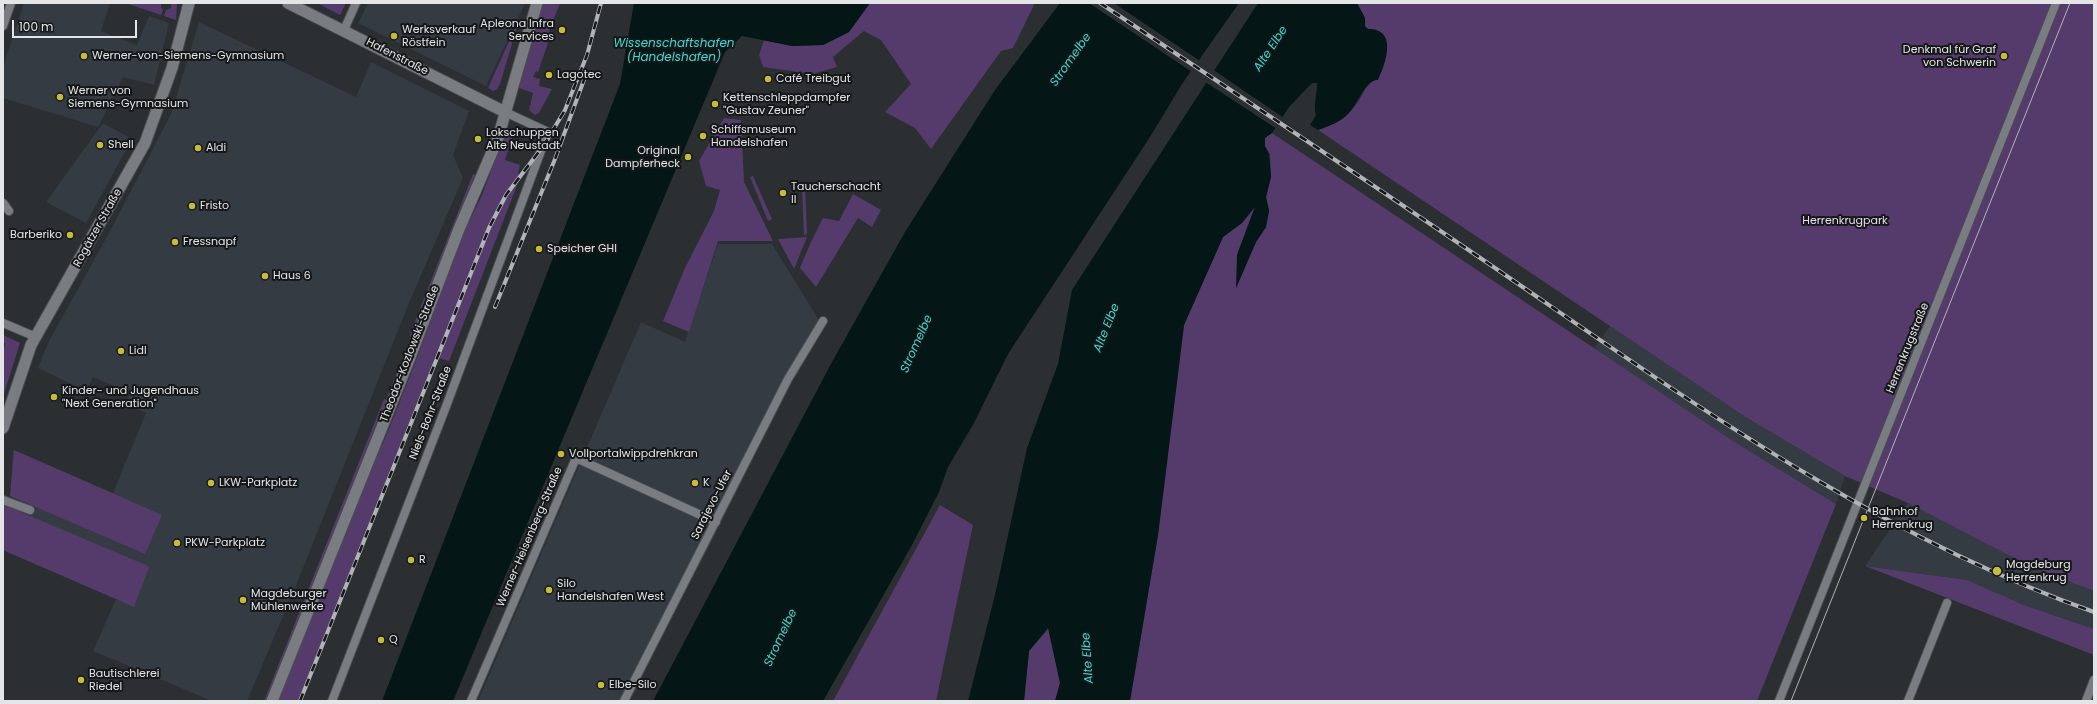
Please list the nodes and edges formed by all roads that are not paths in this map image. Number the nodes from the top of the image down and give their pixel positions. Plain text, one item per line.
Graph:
1 (11, 3) edge
2 (183, 3) edge
3 (189, 3) edge
4 (288, 3) edge
5 (356, 3) edge
6 (537, 3) edge
7 (2056, 3) edge
8 (184, 24) junction
9 (3, 26) edge
10 (344, 30) junction
11 (505, 112) junction
12 (3, 203) edge
13 (9, 211) dead end
14 (823, 321) dead end
15 (3, 323) edge
16 (36, 337) junction
17 (3, 428) edge
18 (3, 500) edge
19 (30, 510) dead end
20 (716, 522) junction
21 (1947, 603) dead end
22 (2094, 680) edge
23 (272, 701) edge
24 (332, 701) edge
25 (471, 701) edge
26 (624, 701) edge
27 (1779, 701) edge
28 (1908, 701) edge
29 (2086, 701) edge

1 - 9 street
2 - 8 main road, Rogätzer Straße
3 - 8 main road, Rogätzer Straße
4 - 10 main road, Hafenstraße
5 - 10 street
6 - 11 main road, Theodor-Kozlowski-Straße
7 - 27 street, Herrenkrugstraße
8 - 16 main road, Rogätzer Straße
10 - 11 main road, Hafenstraße
11 - 23 main road, Theodor-Kozlowski-Straße
11 - 24 street, Niels-Bohr-Straße
12 - 13 street
14 - 20 street, Sarajevo-Ufer
15 - 16 street
16 - 17 main road, Rogätzer Straße
18 - 19 street
20 - 25 street, Werner-Heisenberg-Straße
20 - 26 street, Sarajevo-Ufer
21 - 28 street
22 - 29 street

